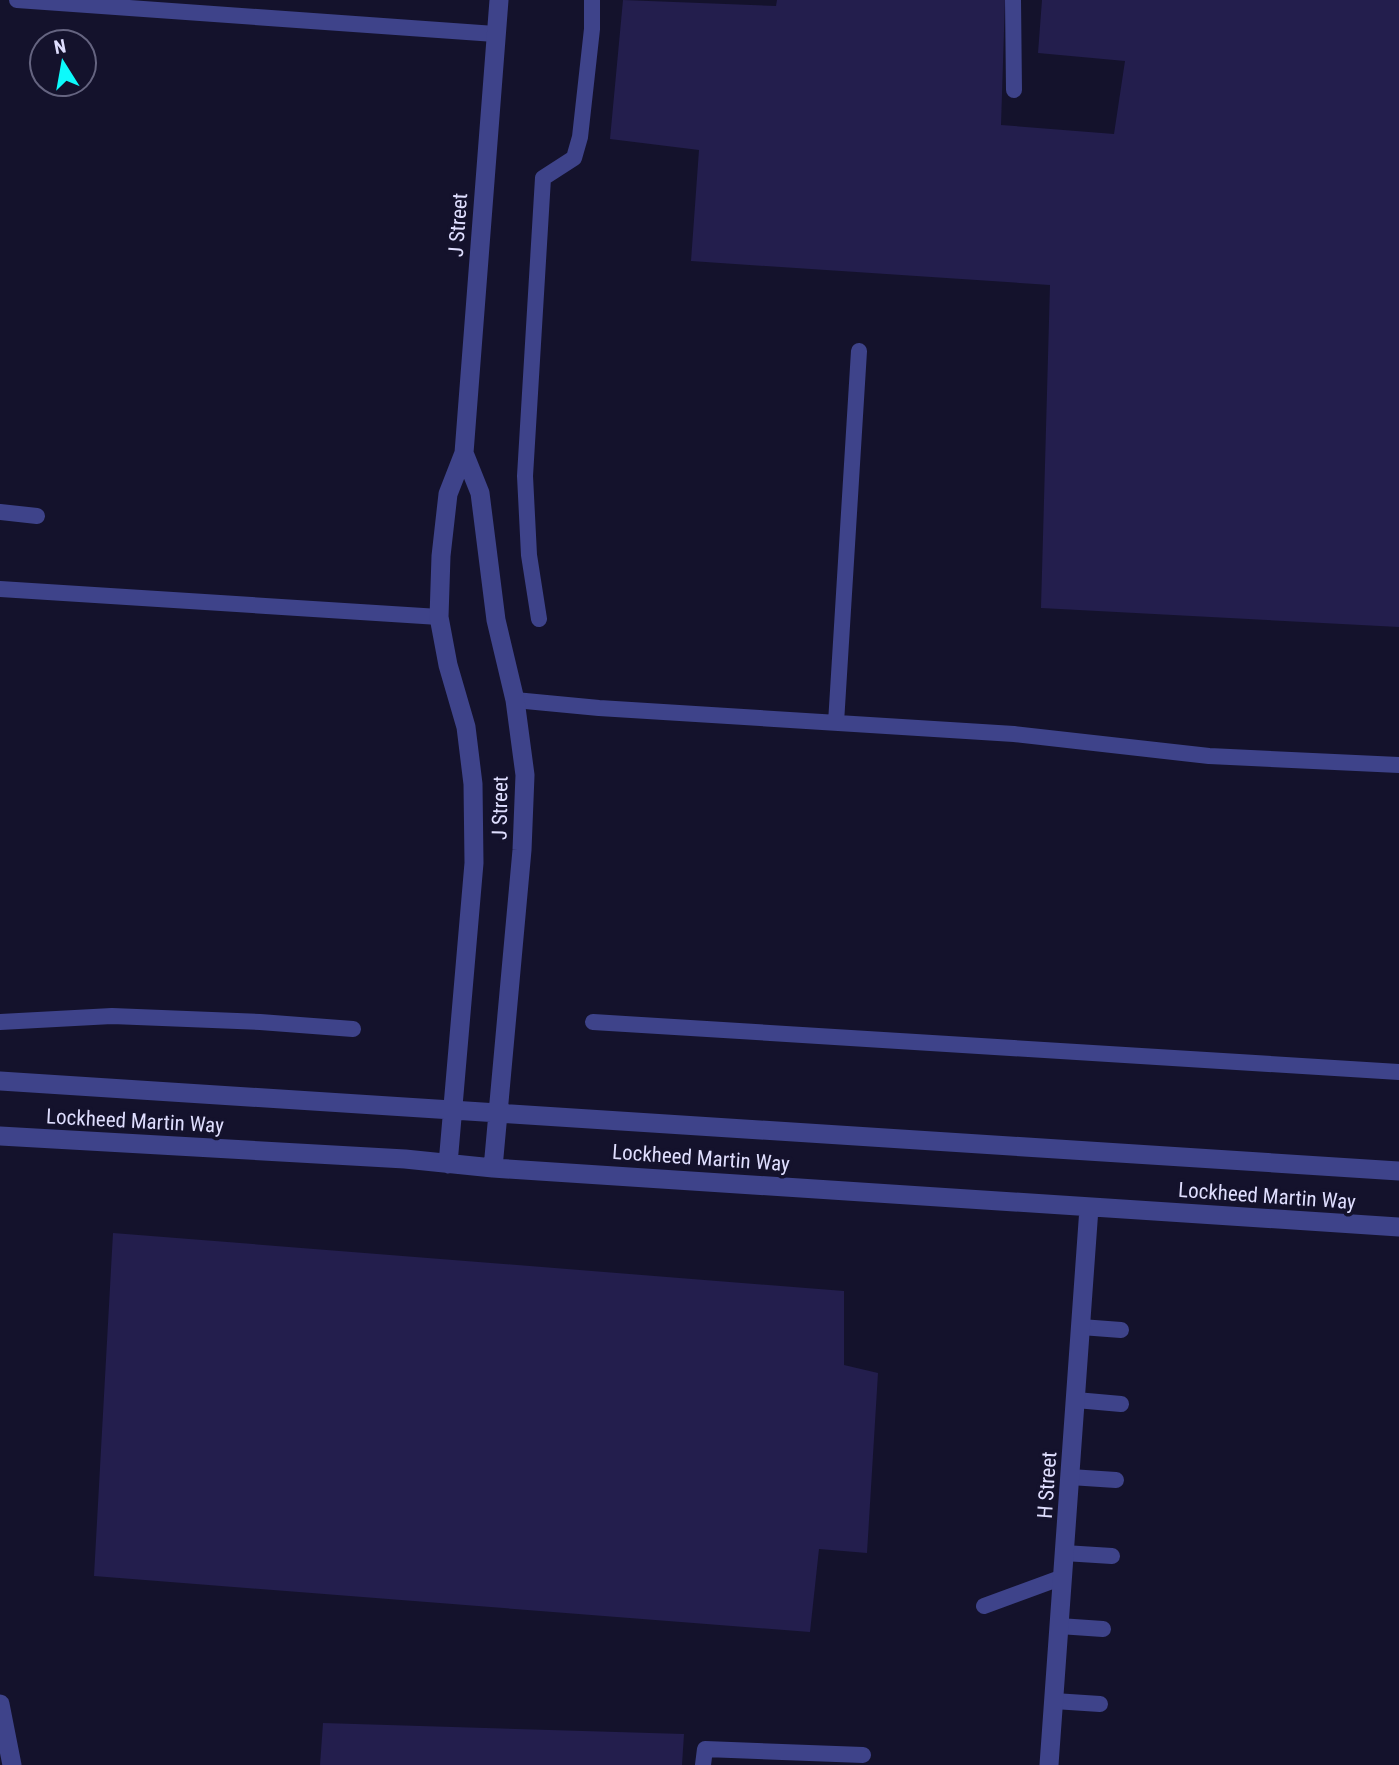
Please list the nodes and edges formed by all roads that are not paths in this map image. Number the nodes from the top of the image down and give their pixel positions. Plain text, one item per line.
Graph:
1 (18, 0) edge
2 (499, 0) edge
3 (592, 0) edge
4 (1013, 0) edge
5 (495, 34) junction
6 (1014, 90) dead end
7 (859, 351) dead end
8 (464, 453) junction
9 (0, 512) edge
10 (37, 516) dead end
11 (0, 589) edge
12 (439, 617) junction
13 (539, 619) dead end
14 (515, 700) junction
15 (836, 723) junction
16 (1399, 765) edge
17 (0, 1022) edge
18 (593, 1022) dead end
19 (353, 1029) dead end
20 (1399, 1072) edge
21 (0, 1082) edge
22 (453, 1108) junction
23 (499, 1113) junction
24 (0, 1136) edge
25 (448, 1164) junction
26 (493, 1168) junction
27 (1399, 1171) edge
28 (1089, 1208) junction
29 (1399, 1227) edge
30 (1081, 1327) junction
31 (1121, 1330) dead end
32 (1076, 1400) junction
33 (1121, 1404) dead end
34 (1070, 1477) junction
35 (1116, 1480) dead end
36 (1064, 1553) junction
37 (1112, 1556) dead end
38 (1063, 1577) junction
39 (984, 1606) dead end
40 (1059, 1626) junction
41 (1103, 1629) dead end
42 (1054, 1701) junction
43 (0, 1704) edge
44 (1100, 1704) dead end
45 (863, 1755) dead end
46 (12, 1765) edge
47 (703, 1765) edge
48 (1049, 1765) edge

1 - 5 lane
2 - 5 street, J Street
3 - 13 lane
4 - 6 lane
5 - 8 street, J Street
7 - 15 lane
8 - 12 street, J Street
8 - 14 street, J Street
9 - 10 lane
11 - 12 lane
12 - 22 street, J Street
14 - 15 lane
14 - 23 street, J Street
15 - 16 lane
17 - 19 lane
18 - 20 lane
21 - 22 street, Lockheed Martin Way
22 - 23 street, Lockheed Martin Way
22 - 25 street, J Street
23 - 26 street, J Street
23 - 27 street, Lockheed Martin Way
24 - 25 street, Lockheed Martin Way
25 - 26 street, Lockheed Martin Way
26 - 28 street, Lockheed Martin Way
28 - 29 street, Lockheed Martin Way
28 - 30 street, H Street
30 - 31 lane
30 - 32 street, H Street
32 - 33 lane
32 - 34 street, H Street
34 - 35 lane
34 - 36 street, H Street
36 - 37 lane
36 - 38 street, H Street
38 - 39 lane
38 - 40 street, H Street
40 - 41 lane
40 - 42 street, H Street
42 - 44 lane
42 - 48 street, H Street
43 - 46 street
45 - 47 lane

